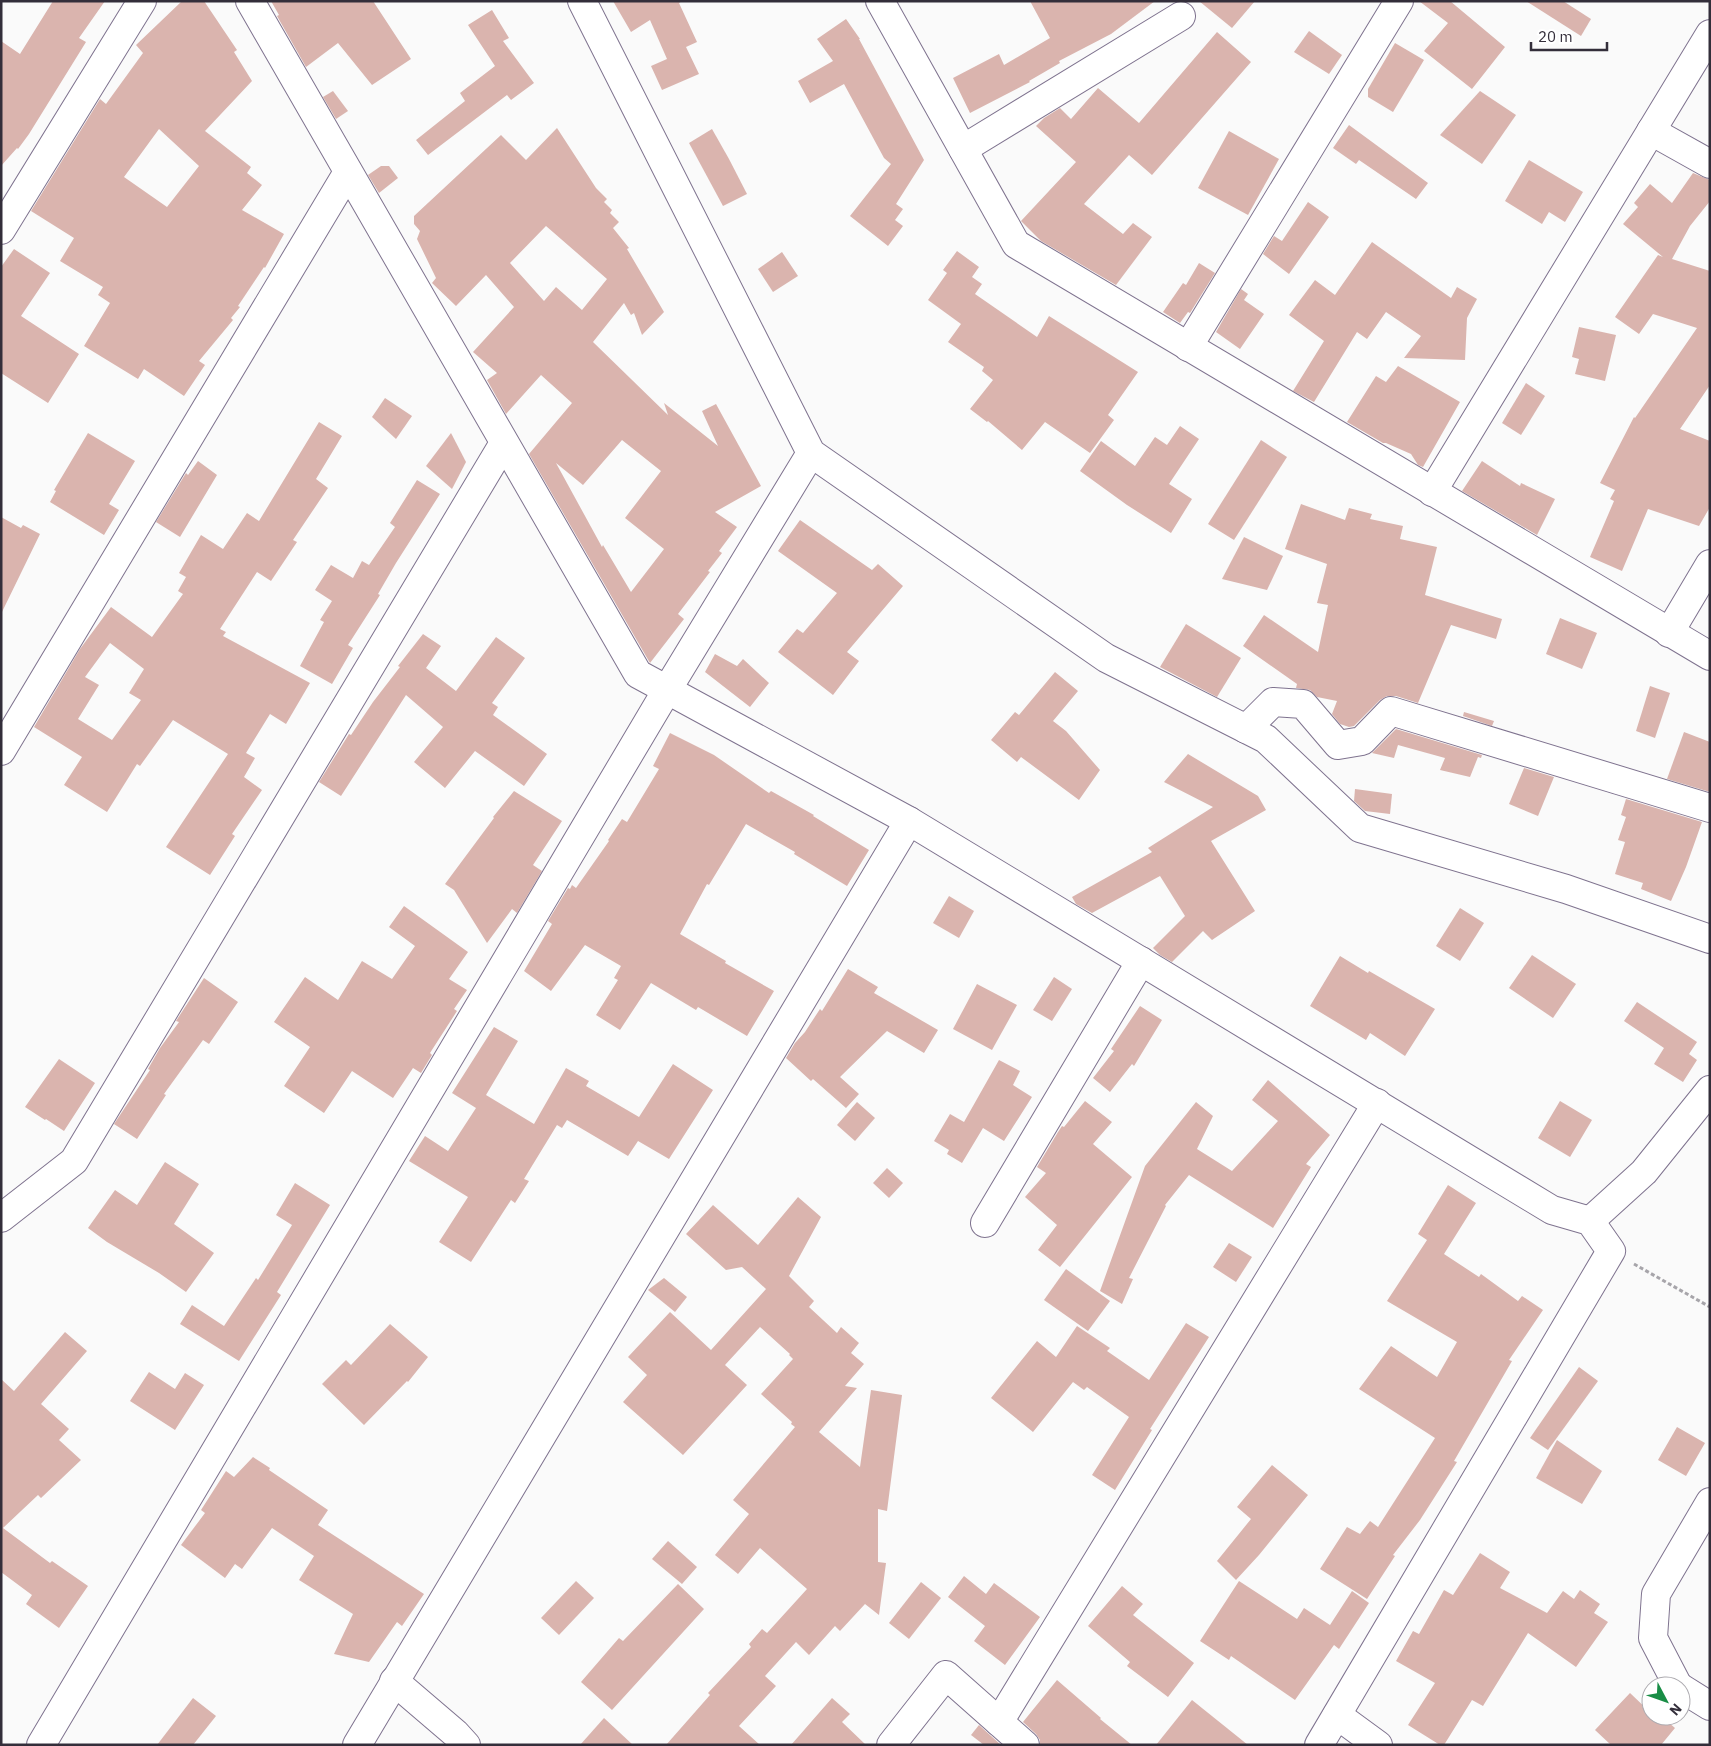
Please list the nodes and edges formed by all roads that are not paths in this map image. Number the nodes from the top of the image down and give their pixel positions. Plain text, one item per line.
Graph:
1 (142, 1) edge
2 (250, 1) edge
3 (582, 1) edge
4 (880, 1) edge
5 (1399, 1) edge
6 (1182, 16) dead end
7 (1710, 34) edge
8 (1650, 132) junction
9 (963, 149) junction
10 (1710, 164) edge
11 (348, 172) junction
12 (1, 230) edge
13 (1188, 347) junction
14 (504, 443) junction
15 (811, 453) junction
16 (1432, 492) junction
17 (1710, 564) edge
18 (1669, 633) junction
19 (1710, 656) edge
20 (667, 690) junction
21 (8, 723) edge
22 (1246, 729) junction
23 (1, 751) edge
24 (1710, 808) edge
25 (909, 821) junction
26 (1710, 939) edge
27 (1141, 961) junction
28 (1710, 1090) edge
29 (1377, 1103) junction
30 (1, 1218) edge
31 (1590, 1220) junction
32 (985, 1223) dead end
33 (1710, 1502) edge
34 (1674, 1676) edge
35 (394, 1680) junction
36 (1691, 1694) edge
37 (1710, 1706) edge
38 (1337, 1715) junction
39 (999, 1722) junction
40 (41, 1745) edge
41 (357, 1745) edge
42 (466, 1745) edge
43 (891, 1745) edge
44 (1025, 1745) edge
45 (1319, 1745) edge
46 (1378, 1745) edge

1 - 12 street
2 - 11 street
3 - 15 street
4 - 9 street
5 - 13 street
6 - 9 street
7 - 8 street
8 - 10 street
8 - 16 street
9 - 13 street
11 - 14 street
11 - 21 street
13 - 16 street
14 - 20 street
14 - 30 street
15 - 20 street
15 - 22 street
16 - 18 street
17 - 18 street
18 - 19 street
20 - 25 street
20 - 40 street
21 - 23 street
22 - 24 street
22 - 26 street
25 - 27 street
25 - 35 street
27 - 29 street
27 - 32 street
28 - 31 street
29 - 31 street
29 - 39 street
31 - 38 street
33 - 34 street
35 - 41 street
35 - 42 street
36 - 37 street
38 - 45 street
38 - 46 street
39 - 43 street
39 - 44 street

